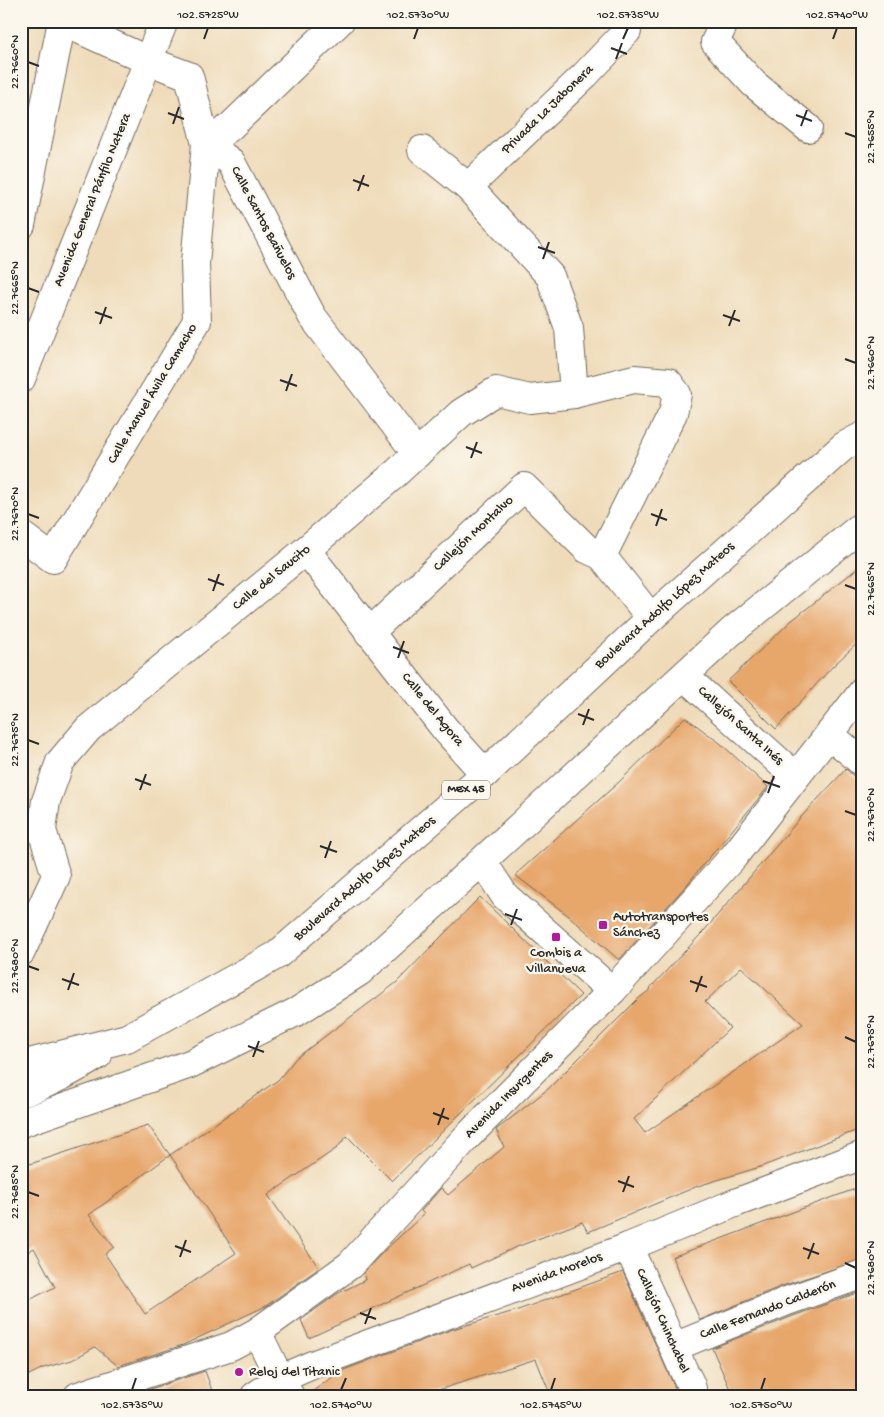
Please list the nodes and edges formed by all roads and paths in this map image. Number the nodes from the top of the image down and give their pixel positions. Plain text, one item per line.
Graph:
1 (61, 21) edge
2 (164, 21) edge
3 (340, 21) edge
4 (627, 31) dead end
5 (720, 32) edge
6 (149, 61) junction
7 (808, 128) dead end
8 (206, 144) junction
9 (422, 150) dead end
10 (468, 188) junction
11 (21, 224) edge
12 (21, 379) edge
13 (574, 394) junction
14 (863, 436) edge
15 (417, 454) junction
16 (863, 525) edge
17 (21, 535) edge
18 (306, 550) junction
19 (602, 556) junction
20 (651, 618) junction
21 (369, 633) junction
22 (684, 676) junction
23 (863, 691) edge
24 (829, 734) junction
25 (863, 763) edge
26 (485, 774) junction
27 (795, 776) junction
28 (482, 861) junction
29 (21, 952) edge
30 (612, 991) junction
31 (127, 1038) junction
32 (21, 1065) edge
33 (21, 1093) edge
34 (21, 1123) edge
35 (863, 1155) edge
36 (628, 1246) junction
37 (863, 1274) edge
38 (257, 1332) junction
39 (674, 1347) junction
40 (285, 1387) edge
41 (78, 1396) edge
42 (255, 1396) edge
43 (692, 1396) edge

1 - 6 street
1 - 11 street
2 - 6 street, Avenida General Pánfilo Natera
3 - 8 street
4 - 10 street, Privada La Jabonera
5 - 7 street
6 - 8 street
6 - 12 street, Avenida General Pánfilo Natera
8 - 15 street, Calle Santos Bañuelos
8 - 17 street, Calle Manuel Ávila Camacho
9 - 10 street
10 - 13 street
13 - 15 street, Calle del Saucito
13 - 19 street, Calle del Saucito
14 - 20 street, Boulevard Adolfo López Mateos / MEX 45
15 - 18 street, Calle del Saucito
16 - 22 street
18 - 21 street, Calle del Agora
18 - 29 street, Calle del Saucito
19 - 20 street, Callejón Montalvo
19 - 21 street, Callejón Montalvo
20 - 26 street, Boulevard Adolfo López Mateos / MEX 45
21 - 26 street, Calle del Agora
22 - 27 street, Callejón Santa Inés
22 - 28 street
23 - 24 street, Avenida Insurgentes
24 - 25 street
24 - 27 street, Avenida Insurgentes
26 - 31 street, Boulevard Adolfo López Mateos / MEX 45
27 - 30 street, Avenida Insurgentes
28 - 30 street
28 - 34 street
30 - 38 street, Avenida Insurgentes
31 - 32 street, Boulevard Adolfo López Mateos / MEX 45
31 - 33 street
35 - 36 street, Avenida Morelos
36 - 39 street, Callejón Chinchabel
36 - 40 street, Avenida Morelos
37 - 39 street, Calle Fernando Calderón
38 - 40 street
38 - 41 street, Avenida Insurgentes
39 - 43 street, Callejón Chinchabel
40 - 42 street, Avenida Morelos

